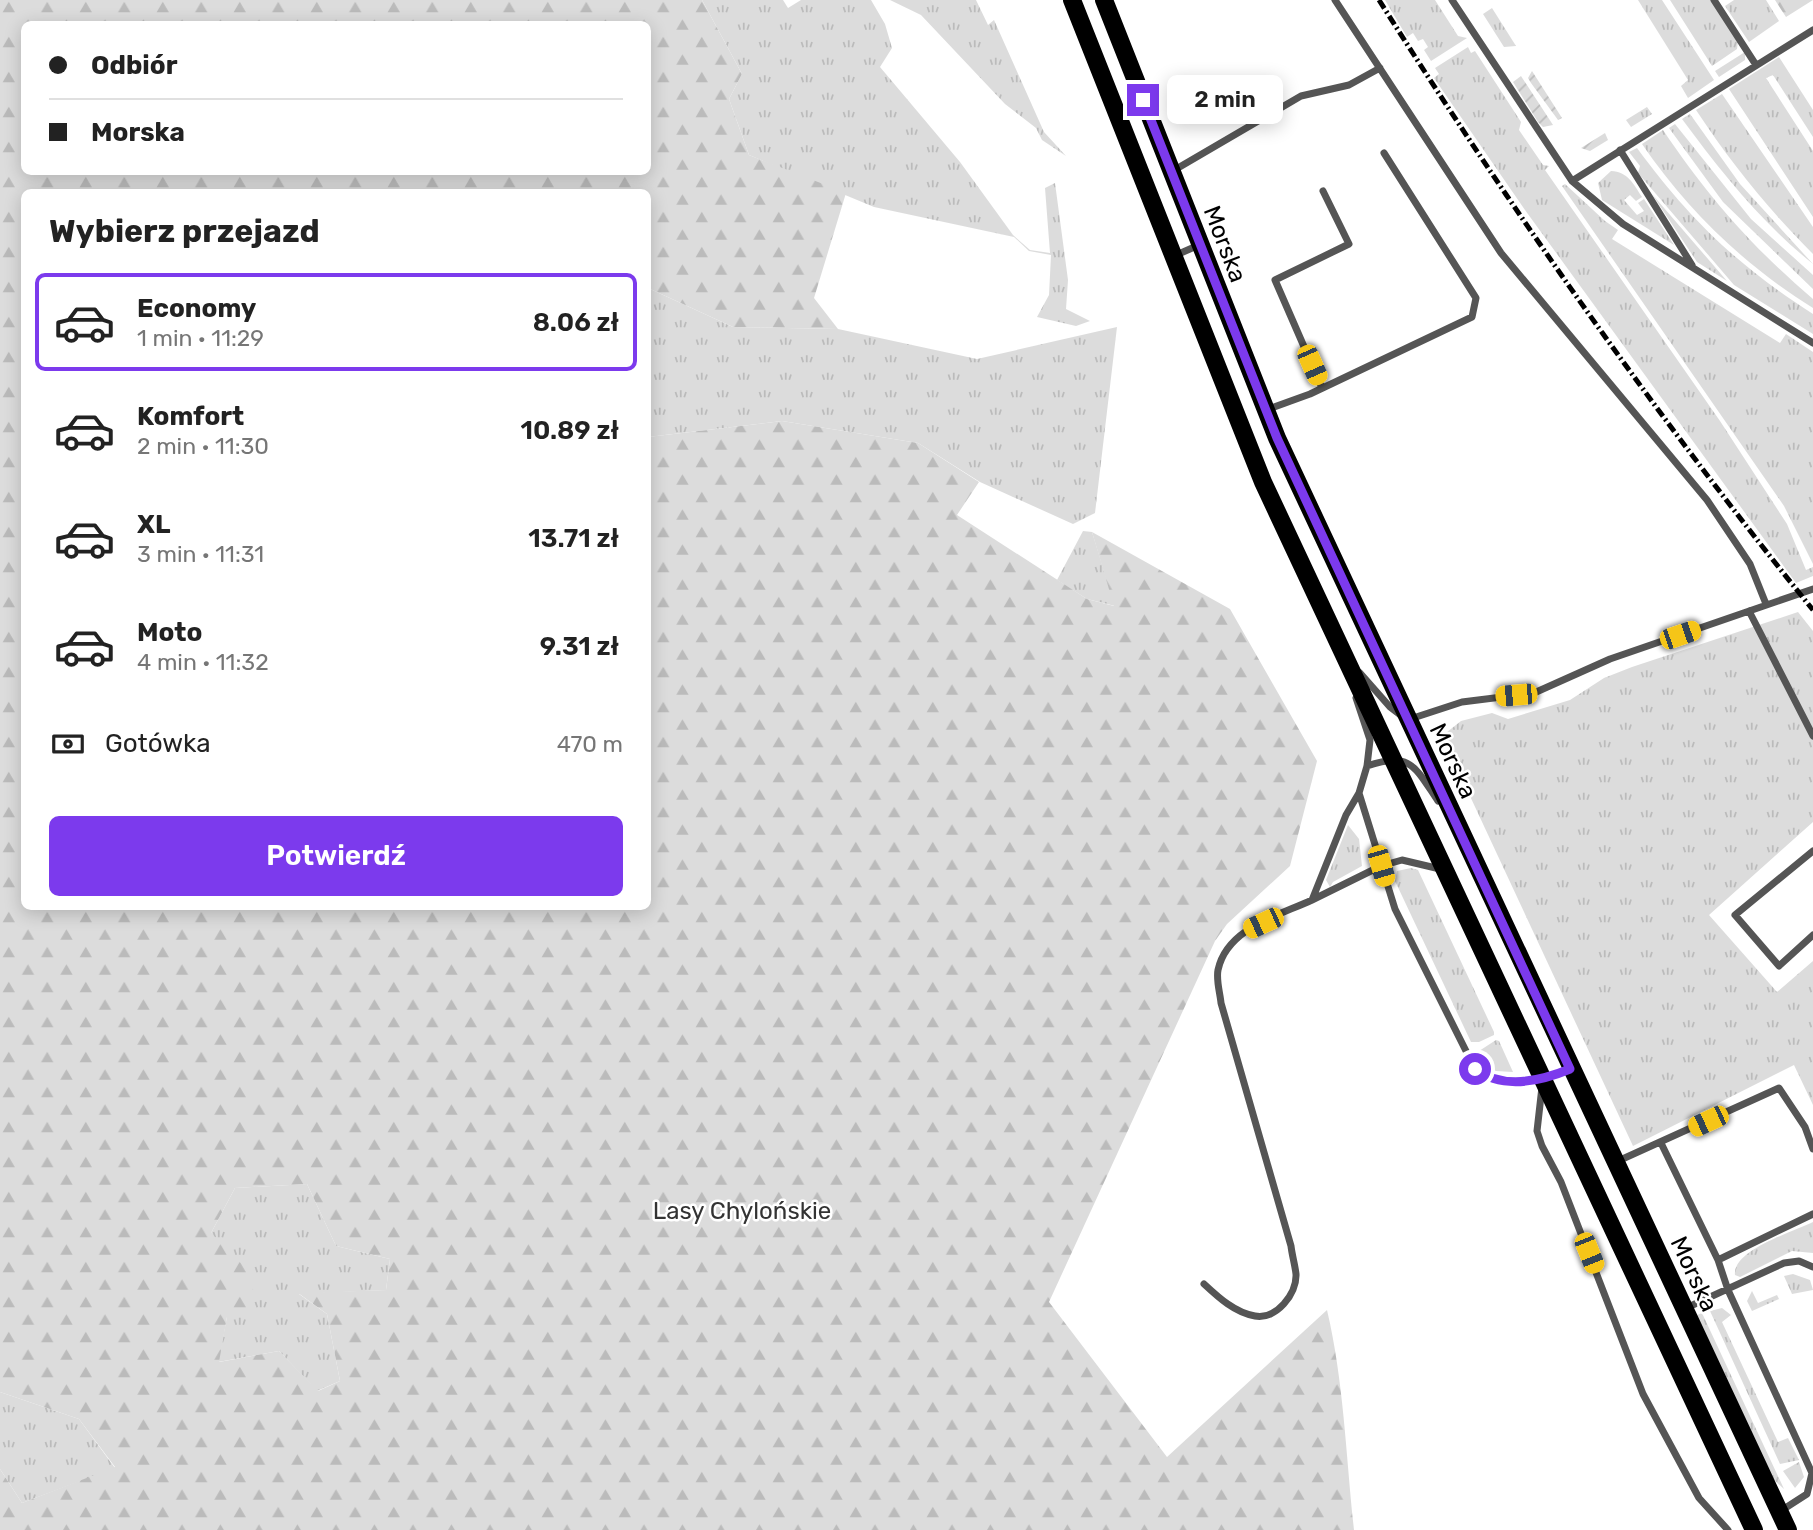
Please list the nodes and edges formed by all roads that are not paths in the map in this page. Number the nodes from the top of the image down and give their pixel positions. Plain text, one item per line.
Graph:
1 (1072, 0) edge
2 (1104, 0) edge
3 (1335, 0) edge
4 (1452, 0) edge
5 (1714, 0) edge
6 (1813, 30) edge
7 (1756, 65) junction
8 (1380, 68) junction
9 (1620, 150) junction
10 (1384, 153) dead end
11 (1171, 172) junction
12 (1572, 181) junction
13 (1323, 191) dead end
14 (1199, 245) junction
15 (1173, 256) junction
16 (1695, 268) junction
17 (1813, 343) edge
18 (1322, 388) junction
19 (1266, 410) junction
20 (1813, 589) edge
21 (1766, 604) junction
22 (1749, 611) junction
23 (1340, 651) junction
24 (1407, 720) junction
25 (1813, 736) edge
26 (1391, 758) junction
27 (1367, 766) junction
28 (1359, 793) junction
29 (1459, 830) junction
30 (1813, 851) edge
31 (1381, 866) junction
32 (1444, 870) junction
33 (1312, 900) junction
34 (1813, 935) edge
35 (1570, 1069) junction
36 (1544, 1080) junction
37 (1661, 1143) junction
38 (1813, 1149) edge
39 (1614, 1162) junction
40 (1813, 1214) edge
41 (1718, 1260) junction
42 (1813, 1267) edge
43 (1204, 1284) dead end
44 (1728, 1290) junction
45 (1683, 1309) junction
46 (1811, 1464) edge
47 (1810, 1492) edge
48 (1779, 1512) junction
49 (1728, 1530) edge
50 (1754, 1530) edge
51 (1788, 1530) edge

1 - 15 main road
2 - 11 main road, Morska
3 - 8 lane
4 - 12 lane
5 - 7 lane
6 - 7 lane
7 - 9 lane
8 - 11 lane
8 - 21 lane
9 - 12 lane
9 - 16 lane
10 - 18 lane
11 - 14 main road, Morska
12 - 16 lane
13 - 18 lane
14 - 15 lane
14 - 19 main road, Morska
15 - 23 main road
16 - 17 lane
18 - 19 lane
19 - 24 main road, Morska
20 - 21 lane
21 - 22 lane
22 - 24 lane
22 - 25 lane
23 - 24 lane
23 - 26 main road
23 - 27 lane
24 - 29 main road, Morska
26 - 27 lane
26 - 29 lane
26 - 32 main road
27 - 28 lane
28 - 31 lane
28 - 33 lane
29 - 35 main road, Morska
30 - 34 lane
31 - 32 lane
31 - 33 lane
31 - 36 lane
32 - 36 main road
33 - 43 lane
35 - 36 lane
35 - 39 main road, Morska
36 - 49 lane
36 - 50 main road
37 - 38 lane
37 - 39 lane
37 - 41 lane
39 - 45 main road, Morska
40 - 41 lane
41 - 44 lane
42 - 44 lane
44 - 45 lane
44 - 46 lane
45 - 48 main road, Morska
46 - 47 lane
47 - 48 lane
48 - 51 main road, Morska

